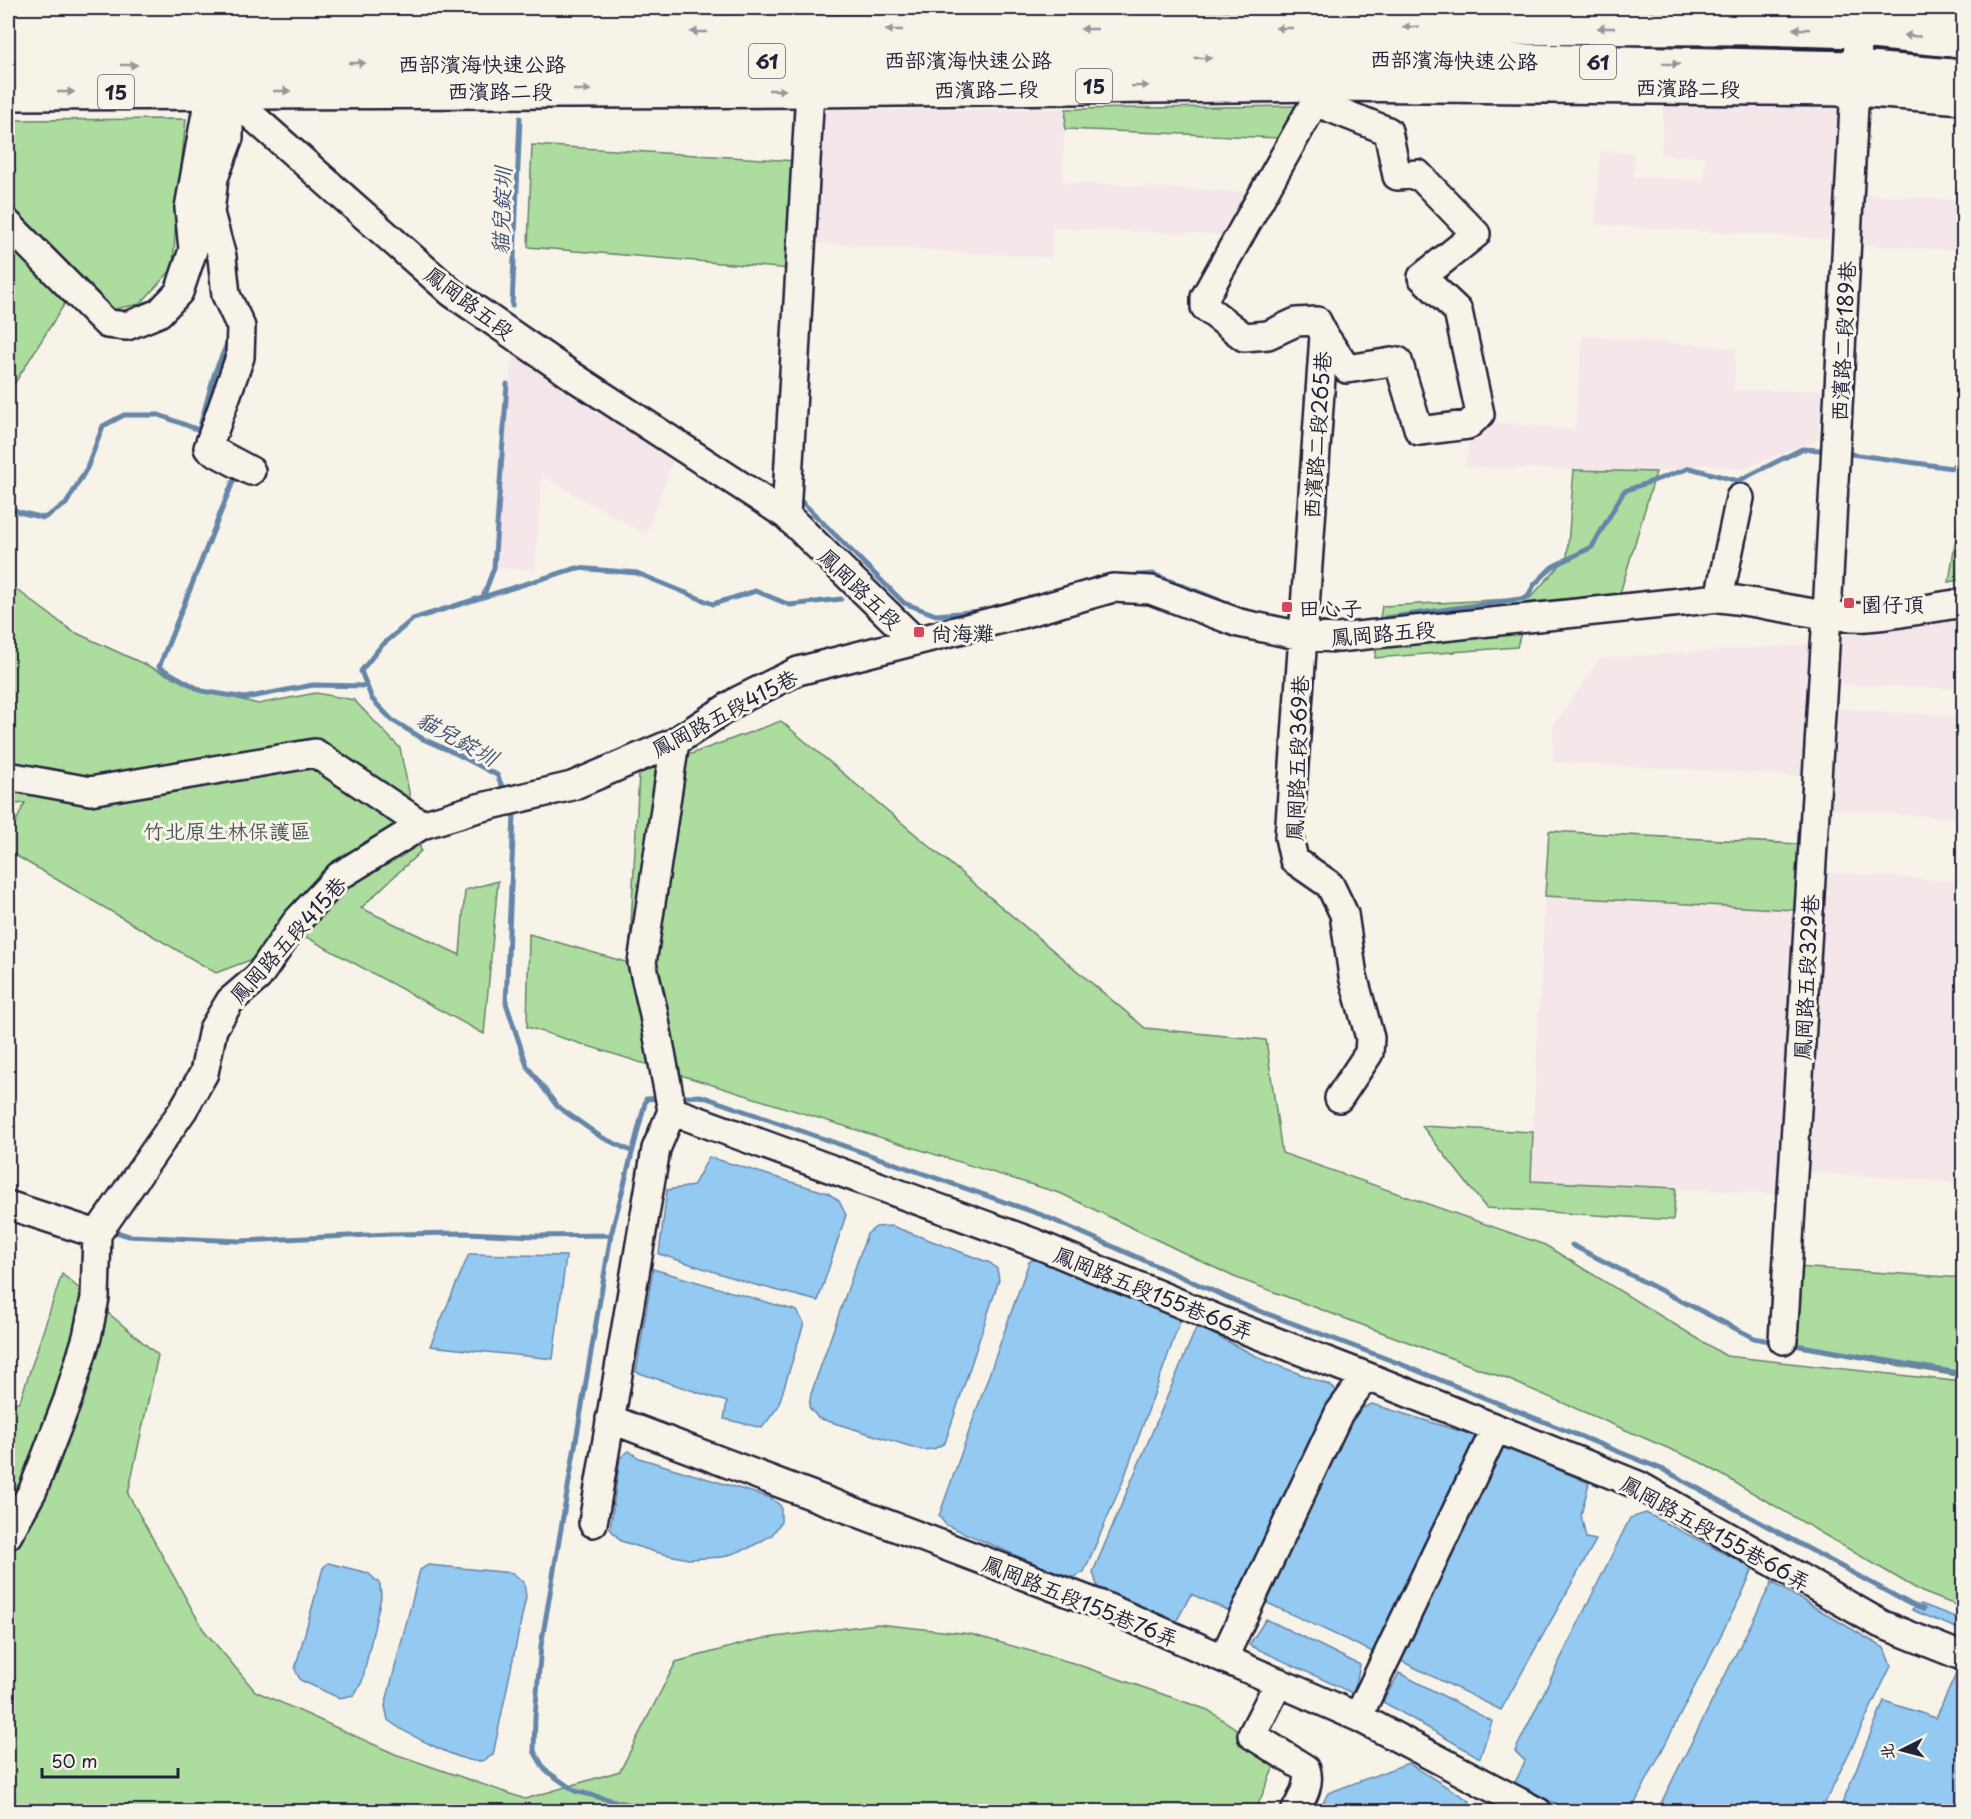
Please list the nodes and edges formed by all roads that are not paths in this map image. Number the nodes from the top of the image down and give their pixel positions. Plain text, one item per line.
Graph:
1 (646, 8) edge
2 (1816, 8) edge
3 (145, 10) edge
4 (319, 10) edge
5 (8, 13) edge
6 (1861, 16) edge
7 (1964, 16) edge
8 (170, 35) junction
9 (8, 37) edge
10 (1964, 41) edge
11 (1333, 56) edge
12 (194, 64) junction
13 (8, 66) edge
14 (1964, 77) edge
15 (1855, 78) junction
16 (810, 90) junction
17 (224, 91) junction
18 (8, 93) edge
19 (1964, 97) edge
20 (8, 224) edge
21 (1324, 335) junction
22 (251, 471) dead end
23 (1740, 498) dead end
24 (786, 515) junction
25 (1719, 598) junction
26 (1964, 603) edge
27 (1827, 614) junction
28 (1302, 636) junction
29 (915, 640) junction
30 (675, 742) junction
31 (8, 777) edge
32 (90, 791) junction
33 (8, 796) edge
34 (422, 825) junction
35 (1339, 1098) dead end
36 (672, 1111) junction
37 (8, 1205) edge
38 (97, 1234) junction
39 (1783, 1340) dead end
40 (1366, 1376) junction
41 (610, 1419) junction
42 (1496, 1428) junction
43 (593, 1523) dead end
44 (8, 1535) edge
45 (1224, 1658) junction
46 (1964, 1658) edge
47 (1279, 1682) junction
48 (1358, 1716) junction
49 (1295, 1812) edge
50 (1538, 1812) edge

1 - 4 main road
2 - 6 main road
3 - 4 main road
3 - 5 main road
3 - 8 street, 鳳岡路五段
6 - 7 main road
10 -> 6 main road, 西部濱海快速公路 / 61
6 -> 11 main road, 西部濱海快速公路 / 61
6 - 15 street, 西濱路二段189巷
8 - 9 main road, 西部濱海快速公路 / 61
11 -> 8 main road, 西部濱海快速公路 / 61
8 - 12 street, 鳳岡路五段
12 -> 11 main road, 西部濱海快速公路 / 61
11 -> 15 main road, 西部濱海快速公路 / 61
16 -> 11 main road, 西濱路二段 / 15
11 - 21 street, 西濱路二段265巷
11 - 21 street
13 -> 12 main road, 西部濱海快速公路 / 61
12 - 17 street, 鳳岡路五段
14 - 15 main road, 西部濱海快速公路 / 61
15 - 19 main road
15 - 27 street, 西濱路二段189巷
17 -> 16 main road, 西濱路二段 / 15
16 - 24 street
18 -> 17 main road, 西濱路二段 / 15
17 - 20 street
17 - 22 street
17 - 24 street, 鳳岡路五段
21 - 28 street, 西濱路二段265巷
23 - 25 street
24 - 29 street, 鳳岡路五段
25 - 27 street, 鳳岡路五段
25 - 28 street, 鳳岡路五段
26 - 27 street, 鳳岡路五段
27 - 39 street, 鳳岡路五段329巷
28 - 29 street, 鳳岡路五段
28 - 35 street, 鳳岡路五段369巷
29 - 30 street, 鳳岡路五段415巷
30 - 34 street, 鳳岡路五段415巷
30 - 36 street
31 - 32 street
32 - 33 street
32 - 34 street
34 - 38 street, 鳳岡路五段415巷
36 - 40 street, 鳳岡路五段155巷66弄
36 - 41 street
37 - 38 street
38 - 44 street
40 - 42 street, 鳳岡路五段155巷66弄
40 - 45 street
41 - 43 street
41 - 45 street, 鳳岡路五段155巷76弄
42 - 46 street, 鳳岡路五段155巷66弄
42 - 48 street
45 - 47 street, 鳳岡路五段155巷76弄
47 - 48 street, 鳳岡路五段155巷76弄
47 - 49 street
48 - 50 street, 鳳岡路五段155巷76弄

